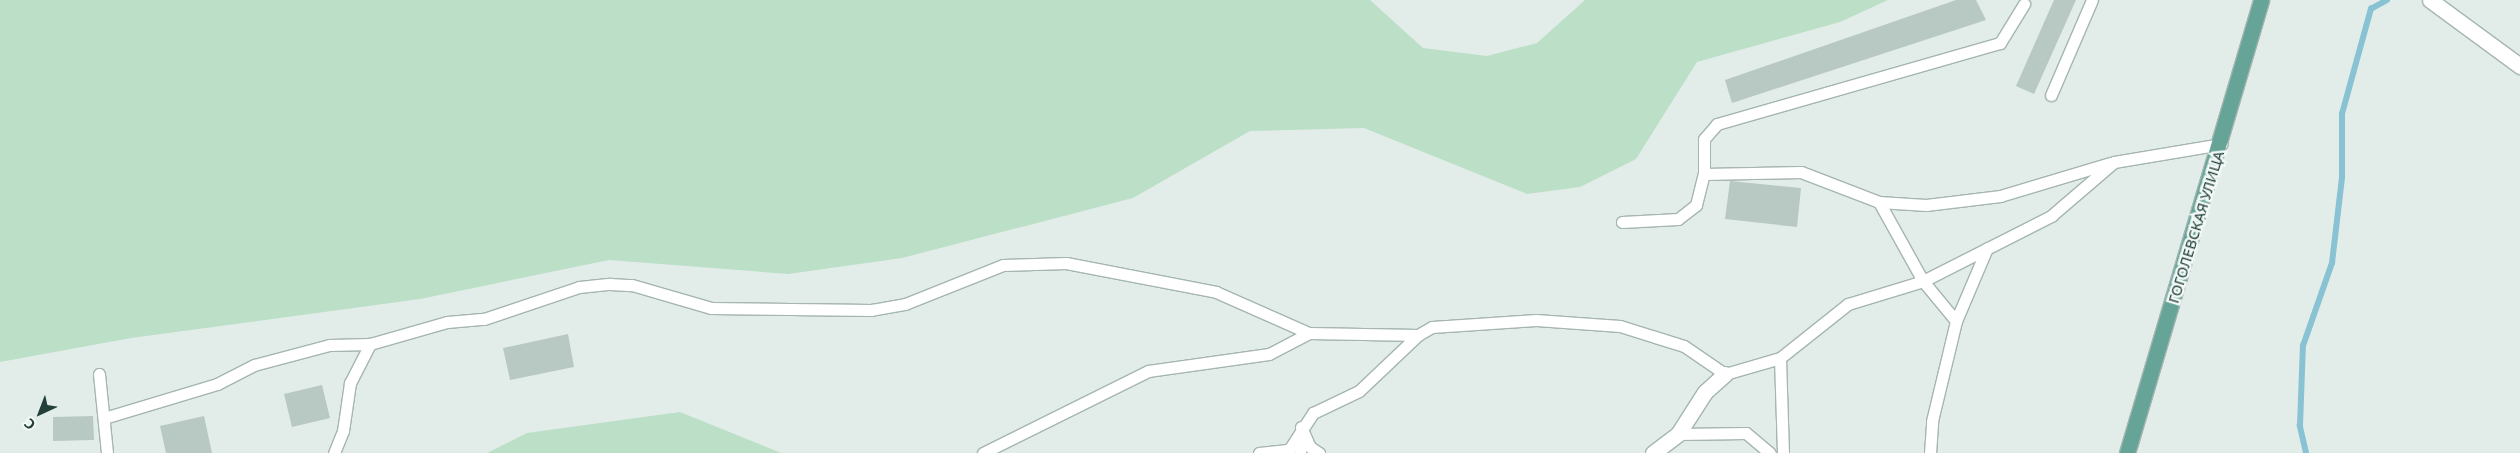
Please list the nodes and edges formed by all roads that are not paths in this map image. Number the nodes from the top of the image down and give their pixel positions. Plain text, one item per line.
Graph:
1 (2092, 0) edge
2 (2261, 0) edge
3 (2430, 0) edge
4 (2024, 4) dead end
5 (2520, 66) edge
6 (2052, 95) dead end
7 (2222, 144) junction
8 (2114, 162) junction
9 (1704, 174) junction
10 (1879, 202) junction
11 (1622, 222) dead end
12 (1987, 248) junction
13 (1923, 281) junction
14 (1956, 321) junction
15 (1309, 333) junction
16 (1418, 335) junction
17 (370, 344) junction
18 (1780, 358) junction
19 (99, 374) dead end
20 (1725, 374) junction
21 (104, 418) junction
22 (1301, 427) junction
23 (1678, 434) junction
24 (1287, 451) edge
25 (106, 453) edge
26 (334, 453) edge
27 (983, 453) edge
28 (1259, 453) edge
29 (1300, 453) edge
30 (1319, 453) edge
31 (1653, 453) edge
32 (1770, 453) edge
33 (1784, 453) edge
34 (1930, 453) edge
35 (2127, 453) edge

1 - 6 lane
2 - 7 main road, ГОГОЛЕВСКАЯ УЛИЦА
3 - 5 street
4 - 9 lane
7 - 8 lane
7 - 35 main road, ГОГОЛЕВСКАЯ УЛИЦА
8 - 10 lane
8 - 12 lane
9 - 10 lane
9 - 11 lane
10 - 13 lane
12 - 13 lane
12 - 14 lane
13 - 14 lane
13 - 18 lane
14 - 34 lane
15 - 16 lane
15 - 17 lane
15 - 27 lane
16 - 20 lane
16 - 22 lane
17 - 21 lane
17 - 26 lane
18 - 20 lane
18 - 33 lane
19 - 21 lane
20 - 23 street
21 - 25 lane
22 - 24 lane
22 - 29 lane
22 - 30 lane
23 - 31 street
23 - 32 lane
24 - 28 lane

